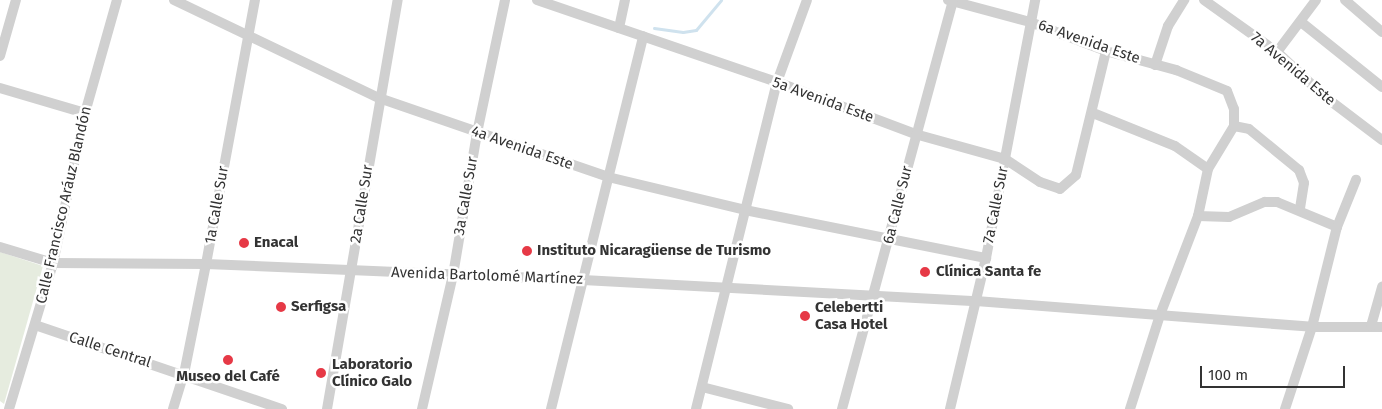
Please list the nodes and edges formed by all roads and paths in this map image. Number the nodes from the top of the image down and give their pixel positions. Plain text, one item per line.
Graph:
1 (16, 0) edge
2 (117, 0) edge
3 (174, 0) edge
4 (256, 0) edge
5 (398, 0) edge
6 (505, 0) edge
7 (537, 0) edge
8 (625, 0) edge
9 (806, 0) edge
10 (951, 0) edge
11 (1035, 0) edge
12 (1184, 0) edge
13 (1204, 0) edge
14 (1316, 0) edge
15 (1344, 0) edge
16 (1030, 22) junction
17 (1301, 22) junction
18 (619, 28) junction
19 (1382, 32) edge
20 (247, 33) junction
21 (643, 36) junction
22 (1106, 50) junction
23 (1277, 52) junction
24 (0, 56) edge
25 (1155, 65) junction
26 (777, 82) junction
27 (1382, 87) edge
28 (0, 88) edge
29 (379, 98) junction
30 (85, 113) junction
31 (1093, 113) junction
32 (1234, 126) junction
33 (477, 133) junction
34 (915, 134) junction
35 (1382, 140) edge
36 (1005, 159) junction
37 (1208, 169) junction
38 (608, 176) junction
39 (1356, 180) dead end
40 (1300, 209) junction
41 (745, 210) junction
42 (1198, 216) junction
43 (1337, 227) junction
44 (889, 240) junction
45 (0, 247) edge
46 (986, 258) junction
47 (53, 263) junction
48 (206, 264) junction
49 (352, 270) junction
50 (452, 275) junction
51 (583, 280) junction
52 (1382, 287) edge
53 (726, 288) junction
54 (874, 295) junction
55 (976, 301) junction
56 (1160, 315) junction
57 (35, 325) junction
58 (1371, 326) junction
59 (1312, 327) junction
60 (1382, 327) edge
61 (184, 374) junction
62 (702, 387) junction
63 (0, 405) edge
64 (9, 409) edge
65 (173, 409) edge
66 (282, 409) edge
67 (327, 409) edge
68 (422, 409) edge
69 (551, 409) edge
70 (696, 409) edge
71 (788, 409) edge
72 (842, 409) edge
73 (950, 409) edge
74 (1130, 409) edge
75 (1285, 409) edge

1 - 24 street
2 - 30 street, Calle Francisco Aráuz Blandón
3 - 20 street, 4a Avenida Este
4 - 20 street, 1a Calle Sur
5 - 29 street, 2a Calle Sur
6 - 33 street, 3a Calle Sur
7 - 18 street, 5a Avenida Este
8 - 18 street
9 - 26 street
10 - 16 street, 6a Avenida Este
10 - 34 street, 6a Calle Sur
11 - 16 street, 7a Calle Sur
12 - 25 street
13 - 23 street, 7a Avenida Este
14 - 17 street
15 - 19 street
16 - 22 street, 6a Avenida Este
16 - 36 street, 7a Calle Sur
17 - 23 street
17 - 27 street
18 - 21 street, 5a Avenida Este
20 - 29 street, 4a Avenida Este
20 - 48 street, 1a Calle Sur
21 - 26 street, 5a Avenida Este
21 - 38 street
22 - 25 street, 6a Avenida Este
22 - 31 street
23 - 35 street, 7a Avenida Este
25 - 32 street, 6a Avenida Este
26 - 34 street, 5a Avenida Este
26 - 41 street
28 - 30 street
29 - 33 street, 4a Avenida Este
29 - 49 street, 2a Calle Sur
30 - 47 street, Calle Francisco Aráuz Blandón
31 - 36 street, 5a Avenida Este
31 - 37 street
32 - 37 street
32 - 40 street
33 - 38 street, 4a Avenida Este
33 - 50 street, 3a Calle Sur
34 - 36 street, 5a Avenida Este
34 - 44 street, 6a Calle Sur
36 - 46 street, 7a Calle Sur
37 - 42 street
38 - 41 street, 4a Avenida Este
38 - 51 street
39 - 43 street
40 - 42 street
40 - 43 street
41 - 44 street, 4a Avenida Este
41 - 53 street
42 - 56 street
43 - 59 street
44 - 46 street
44 - 54 street, 6a Calle Sur
45 - 47 street, Avenida Bartolomé Martínez
46 - 55 street, 7a Calle Sur
47 - 48 street, Avenida Bartolomé Martínez
47 - 57 street, Calle Francisco Aráuz Blandón
48 - 49 street, Avenida Bartolomé Martínez
48 - 61 street, 1a Calle Sur
49 - 50 street, Avenida Bartolomé Martínez
49 - 67 street, 2a Calle Sur
50 - 51 street, Avenida Bartolomé Martínez
50 - 68 street, 3a Calle Sur
51 - 53 street, Avenida Bartolomé Martínez
51 - 69 street
52 - 58 street
53 - 54 street, Avenida Bartolomé Martínez
53 - 62 street
54 - 55 street, Avenida Bartolomé Martínez
54 - 72 street, 6a Calle Sur
55 - 56 street, Avenida Bartolomé Martínez
55 - 73 street, 7a Calle Sur
56 - 59 street, Avenida Bartolomé Martínez
56 - 74 street
57 - 61 street, Calle Central
57 - 64 street, Calle Francisco Aráuz Blandón
58 - 59 street, Avenida Bartolomé Martínez
58 - 60 street
59 - 75 street
61 - 65 street, 1a Calle Sur
61 - 66 street, Calle Central
62 - 70 street
62 - 71 street
63 - 64 street

